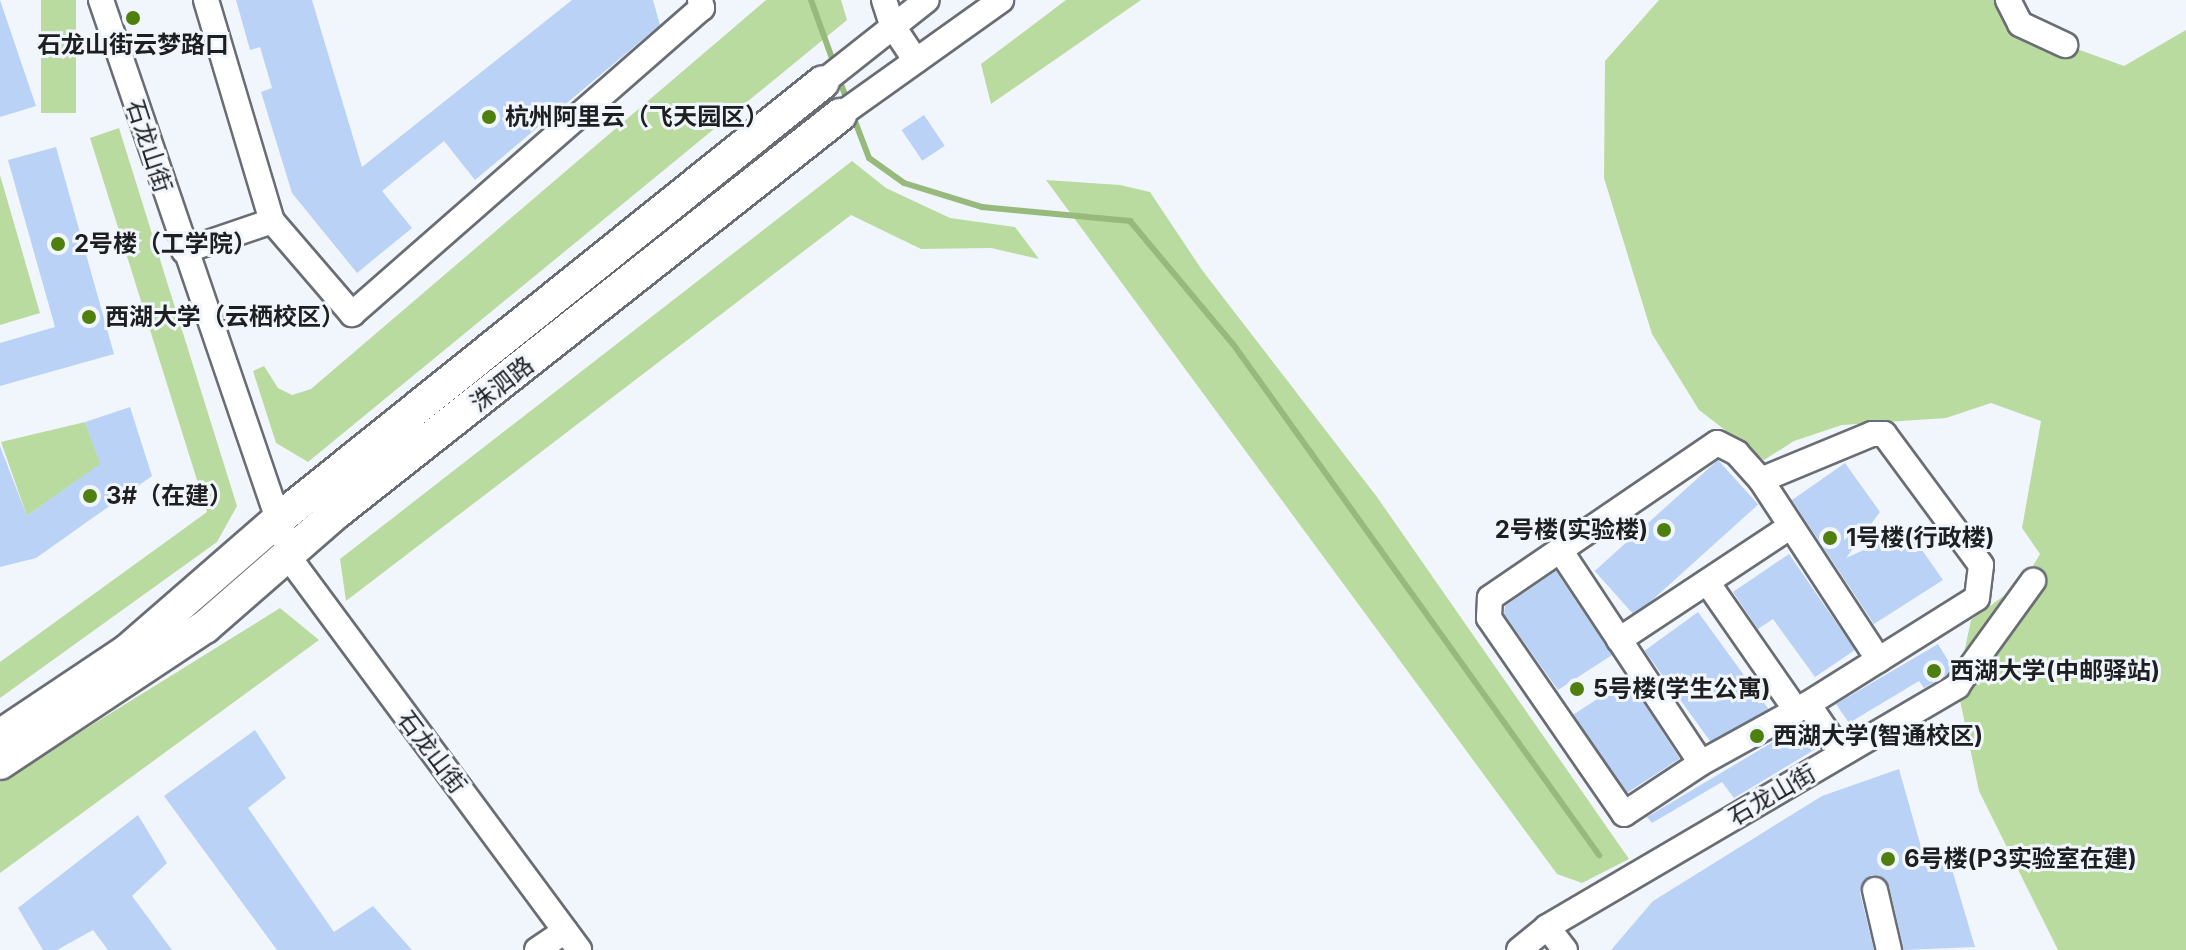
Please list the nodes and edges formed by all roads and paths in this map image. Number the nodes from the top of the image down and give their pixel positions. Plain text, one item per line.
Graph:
1 (101, 0) edge
2 (206, 0) edge
3 (700, 0) edge
4 (884, 0) edge
5 (927, 0) edge
6 (1001, 0) edge
7 (2008, 0) edge
8 (892, 25) junction
9 (2065, 45) dead end
10 (916, 61) junction
11 (823, 82) joint
12 (857, 103) joint
13 (272, 221) junction
14 (184, 251) junction
15 (1761, 480) junction
16 (280, 518) junction
17 (1791, 526) junction
18 (1560, 550) junction
19 (290, 552) junction
20 (2033, 581) dead end
21 (1707, 582) junction
22 (1619, 640) junction
23 (1879, 660) junction
24 (1802, 707) junction
25 (0, 736) edge
26 (1842, 754) junction
27 (0, 763) edge
28 (1701, 763) junction
29 (1875, 890) dead end
30 (1547, 927) junction
31 (572, 940) edge
32 (537, 950) edge
33 (1519, 950) edge
34 (1565, 950) edge
35 (1889, 950) edge

1 - 14 street, 石龙山街
2 - 13 street
3 - 13 street
4 - 8 street
5 - 8 street, 洙泗路
6 - 10 street, 洙泗路
7 - 9 street
8 - 10 street
8 - 11 street, 洙泗路
10 - 12 street, 洙泗路
11 - 16 main road, 洙泗路
12 - 19 main road, 洙泗路
13 - 14 street
14 - 16 street, 石龙山街
15 - 17 street
15 - 18 street
15 - 23 street
16 - 19 street, 石龙山街
16 - 25 main road, 洙泗路
17 - 21 street
17 - 23 street
18 - 22 street
18 - 28 street
19 - 27 main road, 洙泗路
19 - 31 street, 石龙山街
20 - 26 street, 石龙山街
21 - 22 street
21 - 24 street
22 - 28 street
23 - 24 street
24 - 26 street
24 - 28 street
26 - 30 street, 石龙山街
29 - 35 street
30 - 33 street, 石龙山街
30 - 34 street
31 - 32 street

